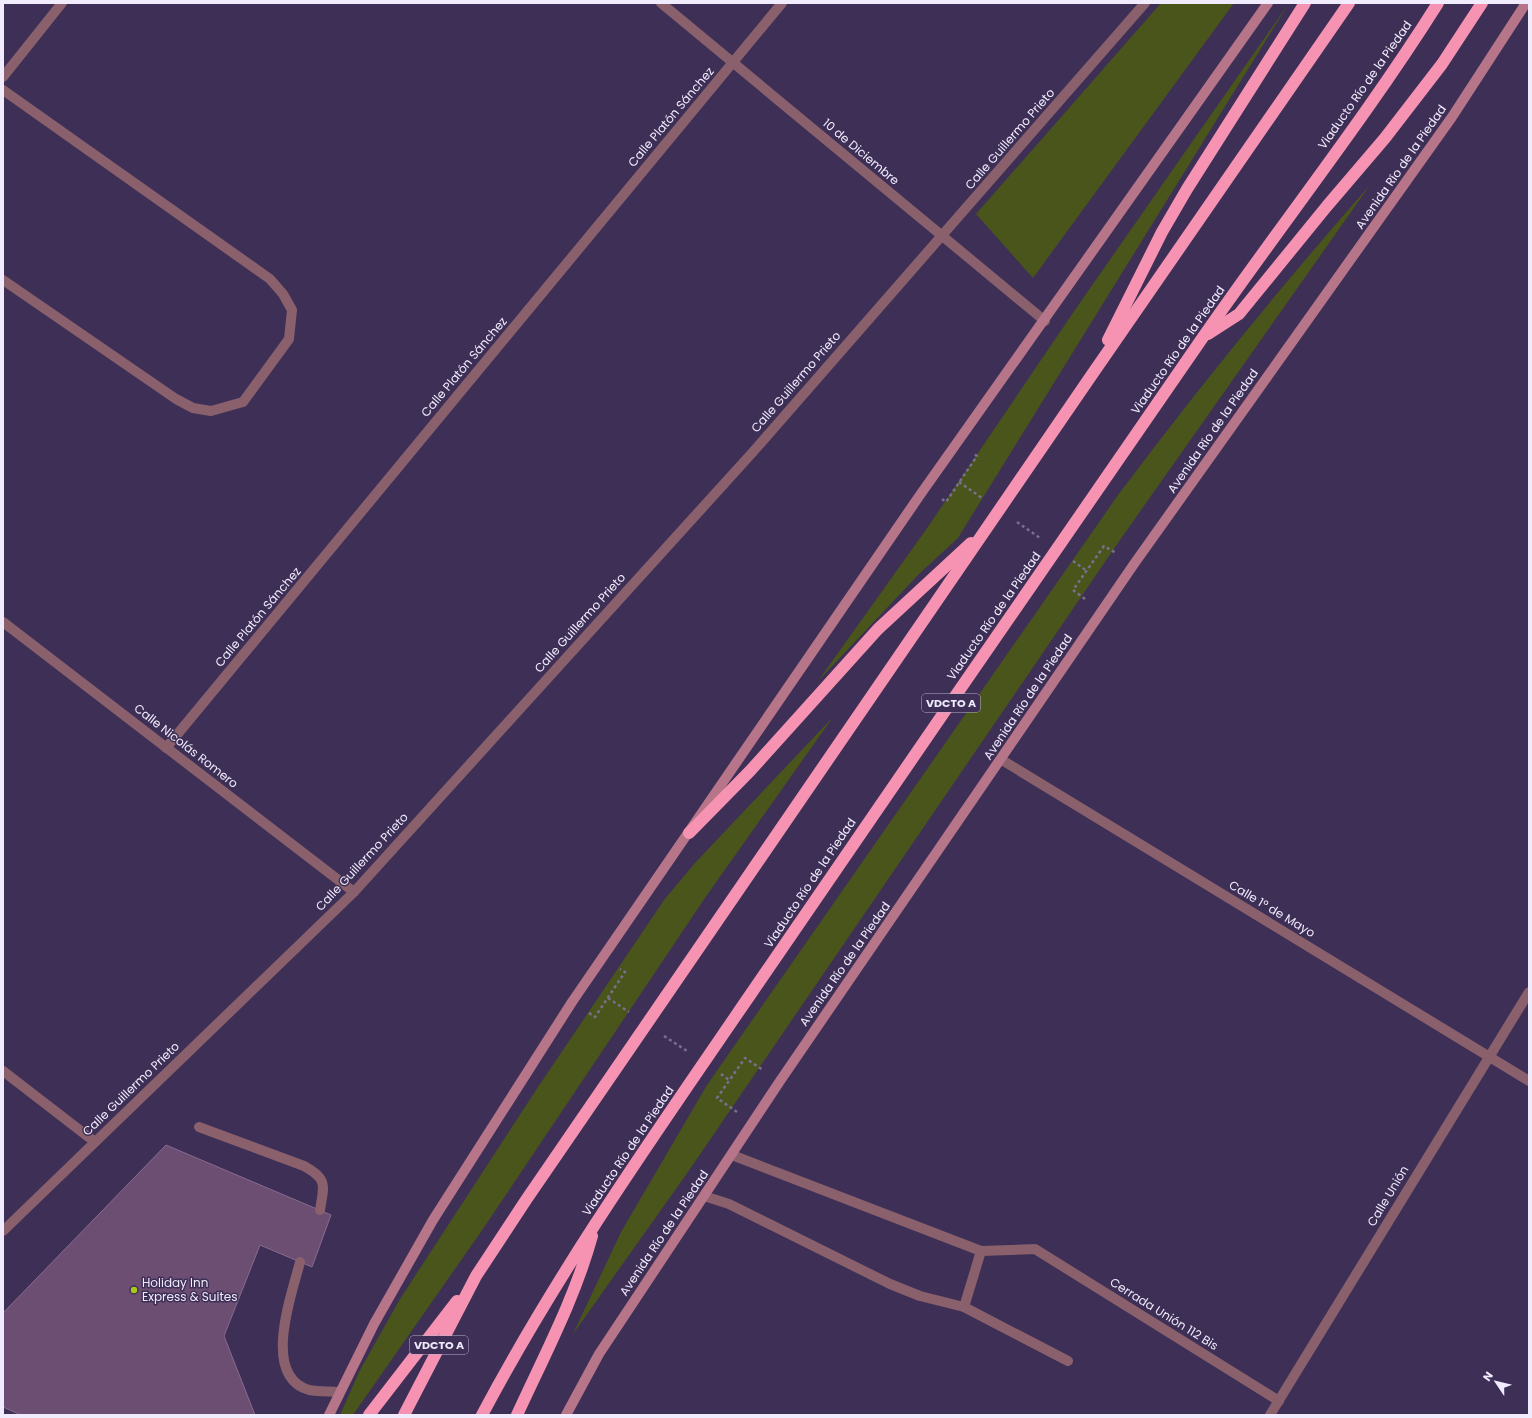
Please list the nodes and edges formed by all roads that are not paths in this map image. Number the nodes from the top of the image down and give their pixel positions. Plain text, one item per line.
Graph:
1 (62, 3) edge
2 (661, 3) edge
3 (782, 3) edge
4 (1145, 3) edge
5 (1268, 3) edge
6 (1305, 3) edge
7 (1349, 3) edge
8 (1438, 3) edge
9 (1482, 3) edge
10 (1526, 3) edge
11 (733, 62) junction
12 (3, 77) edge
13 (3, 90) edge
14 (942, 237) junction
15 (3, 280) edge
16 (1045, 321) junction
17 (1202, 338) junction
18 (1091, 376) junction
19 (987, 529) junction
20 (3, 622) edge
21 (166, 748) junction
22 (1002, 760) junction
23 (689, 833) junction
24 (354, 892) junction
25 (1529, 992) edge
26 (1488, 1056) junction
27 (3, 1070) edge
28 (1529, 1081) edge
29 (199, 1127) dead end
30 (95, 1142) junction
31 (732, 1154) junction
32 (704, 1196) junction
33 (320, 1210) dead end
34 (595, 1224) junction
35 (3, 1231) edge
36 (981, 1251) junction
37 (300, 1262) dead end
38 (476, 1276) junction
39 (964, 1307) junction
40 (1068, 1361) dead end
41 (340, 1392) junction
42 (1279, 1401) junction
43 (330, 1415) edge
44 (369, 1415) edge
45 (404, 1415) edge
46 (482, 1415) edge
47 (517, 1415) edge
48 (566, 1415) edge
49 (1270, 1415) edge

1 - 12 street
2 - 11 street, 10 de Diciembre
3 - 11 street, Calle Platón Sánchez
4 - 14 street, Calle Guillermo Prieto
5 - 16 main road
6 - 18 highway
7 - 18 highway, VDCTO A
8 - 17 highway, Viaducto Río de la Piedad / VDCTO A
9 - 17 highway
10 - 22 main road, Avenida Río de la Piedad
11 - 14 street, 10 de Diciembre
11 - 21 street, Calle Platón Sánchez
13 - 15 street
14 - 16 street, 10 de Diciembre
14 - 24 street, Calle Guillermo Prieto
16 - 23 main road
17 - 34 highway, Viaducto Río de la Piedad / VDCTO A
18 - 19 highway, VDCTO A
19 - 23 highway
19 - 38 highway, VDCTO A
20 - 21 street, Calle Nicolás Romero
21 - 24 street, Calle Nicolás Romero
22 - 26 street, Calle 1º de Mayo
22 - 31 main road, Avenida Río de la Piedad
23 - 41 main road
24 - 30 street, Calle Guillermo Prieto
25 - 26 street, Calle Unión
26 - 28 street, Calle 1º de Mayo
26 - 42 street, Calle Unión
27 - 30 street
29 - 33 street
30 - 35 street, Calle Guillermo Prieto
31 - 32 main road, Avenida Río de la Piedad
31 - 36 street
32 - 39 street
32 - 48 main road, Avenida Río de la Piedad
34 - 46 highway, Viaducto Río de la Piedad / VDCTO A
34 - 47 highway
36 - 39 street
36 - 42 street, Cerrada Unión 112 Bis
37 - 41 street
38 - 44 highway
38 - 45 highway, VDCTO A
39 - 40 street
41 - 43 main road
42 - 49 street, Calle Unión

